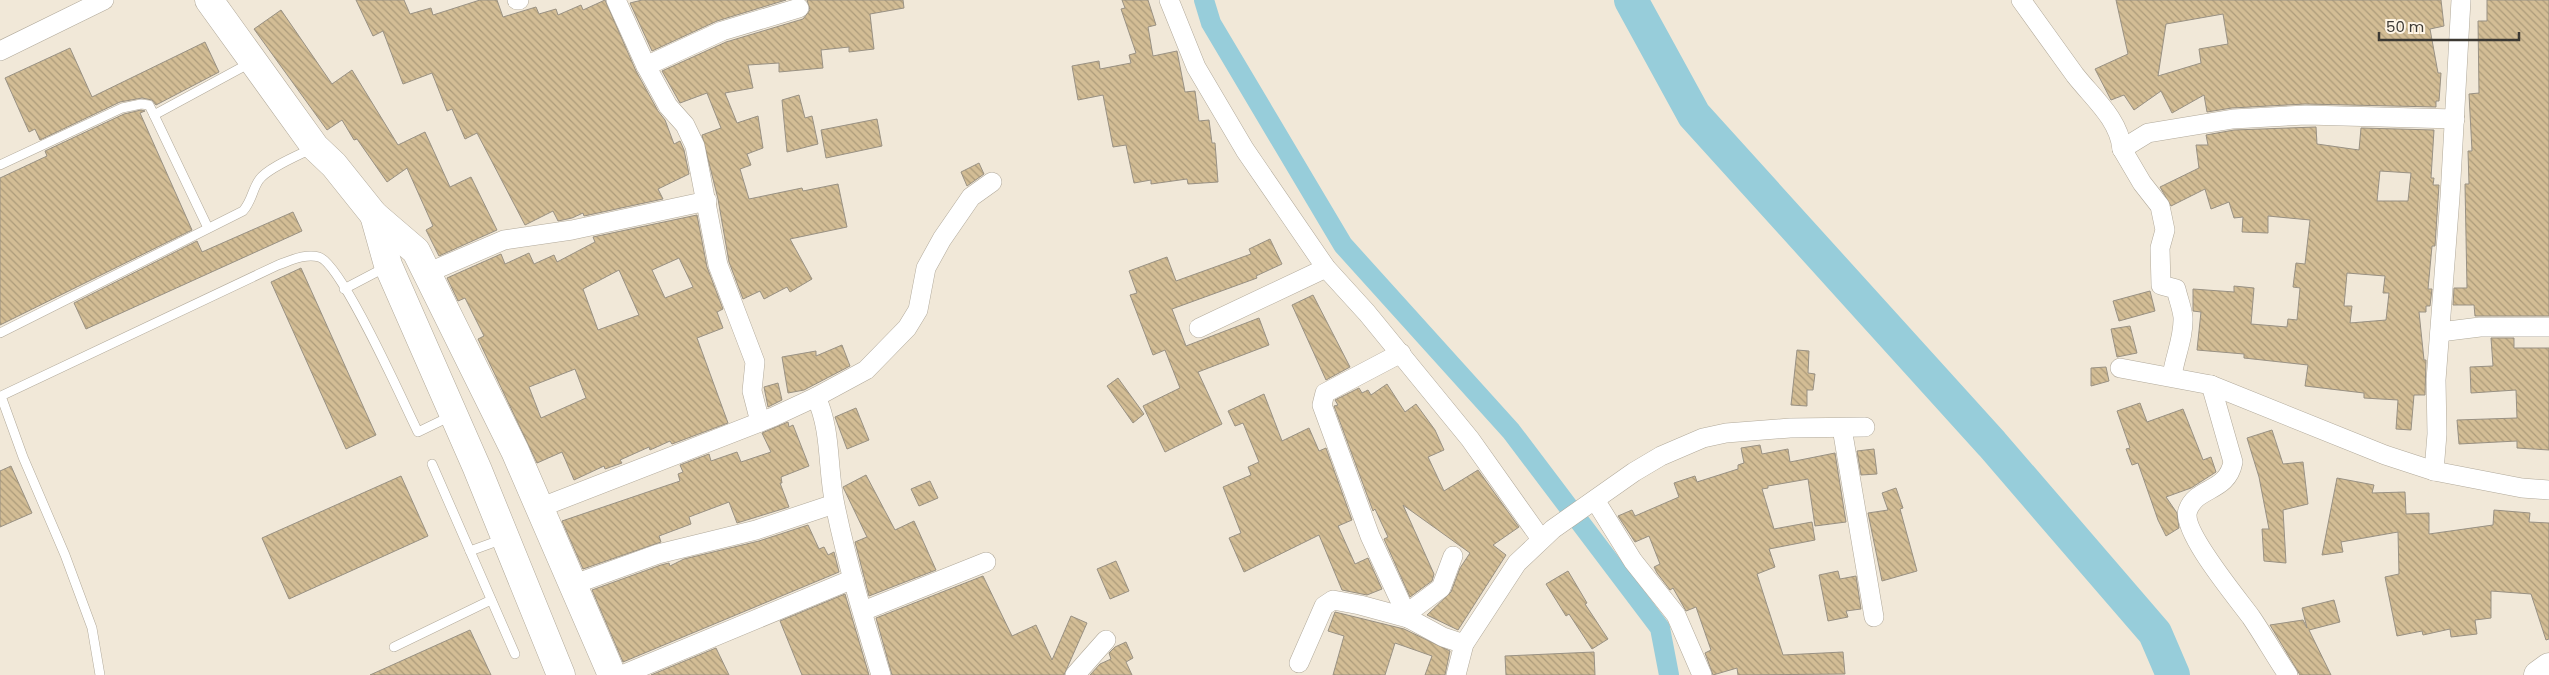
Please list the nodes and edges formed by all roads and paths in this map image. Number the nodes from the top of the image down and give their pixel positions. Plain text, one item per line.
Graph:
1 (104, 0) edge
2 (209, 0) edge
3 (616, 0) edge
4 (1169, 0) edge
5 (2021, 0) edge
6 (2461, 0) edge
7 (799, 8) dead end
8 (0, 51) edge
9 (253, 61) junction
10 (646, 66) junction
11 (154, 115) junction
12 (2455, 120) junction
13 (315, 147) junction
14 (2122, 149) junction
15 (0, 165) edge
16 (992, 182) dead end
17 (707, 201) junction
18 (374, 215) junction
19 (208, 228) junction
20 (388, 265) junction
21 (1326, 268) junction
22 (427, 273) junction
23 (344, 289) junction
24 (2549, 327) edge
25 (1198, 328) dead end
26 (2440, 332) junction
27 (0, 334) edge
28 (1401, 353) junction
29 (2120, 368) dead end
30 (2172, 376) junction
31 (2211, 384) junction
32 (0, 396) edge
33 (816, 397) junction
34 (454, 415) junction
35 (760, 422) junction
36 (1842, 428) junction
37 (1865, 428) dead end
38 (515, 451) junction
39 (432, 464) dead end
40 (477, 468) junction
41 (2434, 471) junction
42 (2549, 490) edge
43 (1590, 502) junction
44 (834, 504) junction
45 (539, 508) junction
46 (1547, 534) junction
47 (505, 538) junction
48 (470, 551) junction
49 (1454, 556) dead end
50 (986, 562) dead end
51 (853, 579) junction
52 (572, 585) junction
53 (491, 600) junction
54 (863, 611) junction
55 (1407, 616) junction
56 (1874, 617) dead end
57 (1106, 640) dead end
58 (1464, 644) junction
59 (394, 647) dead end
60 (514, 654) dead end
61 (1299, 663) dead end
62 (2549, 667) edge
63 (100, 675) edge
64 (561, 675) edge
65 (612, 675) edge
66 (622, 675) edge
67 (881, 675) edge
68 (1075, 675) edge
69 (1456, 675) edge
70 (1702, 675) edge
71 (2288, 675) edge
72 (2538, 675) edge

1 - 8 street
2 - 9 main road
3 - 10 street
4 - 21 street
5 - 14 street
6 - 12 street
7 - 10 street
9 - 11 lane
9 - 13 main road
10 - 17 street
11 - 15 lane
11 - 19 lane
12 - 14 street
12 - 26 street
13 - 18 main road
13 - 19 lane
14 - 30 street
16 - 33 street
17 - 22 street
17 - 35 street
18 - 20 main road
18 - 22 main road
19 - 27 lane
20 - 23 lane
20 - 34 main road
21 - 25 street
21 - 28 street
22 - 38 main road
23 - 32 lane
23 - 34 lane
24 - 26 street
26 - 41 street
28 - 46 street
28 - 55 street
29 - 30 street
30 - 31 street
31 - 41 street
31 - 71 street
32 - 63 lane
33 - 35 street
33 - 44 street
34 - 40 main road
35 - 45 street
36 - 37 street
36 - 43 street
36 - 56 street
38 - 40 main road
38 - 45 main road
39 - 48 lane
40 - 47 main road
41 - 42 street
43 - 46 street
43 - 70 street
44 - 51 street
44 - 52 street
45 - 52 main road
46 - 58 street
47 - 48 lane
47 - 64 main road
48 - 53 lane
49 - 55 street
50 - 54 street
51 - 54 street
51 - 66 street
52 - 65 main road
53 - 59 lane
53 - 60 lane
54 - 67 street
55 - 58 street
55 - 61 street
57 - 68 street
58 - 69 street
62 - 72 main road

